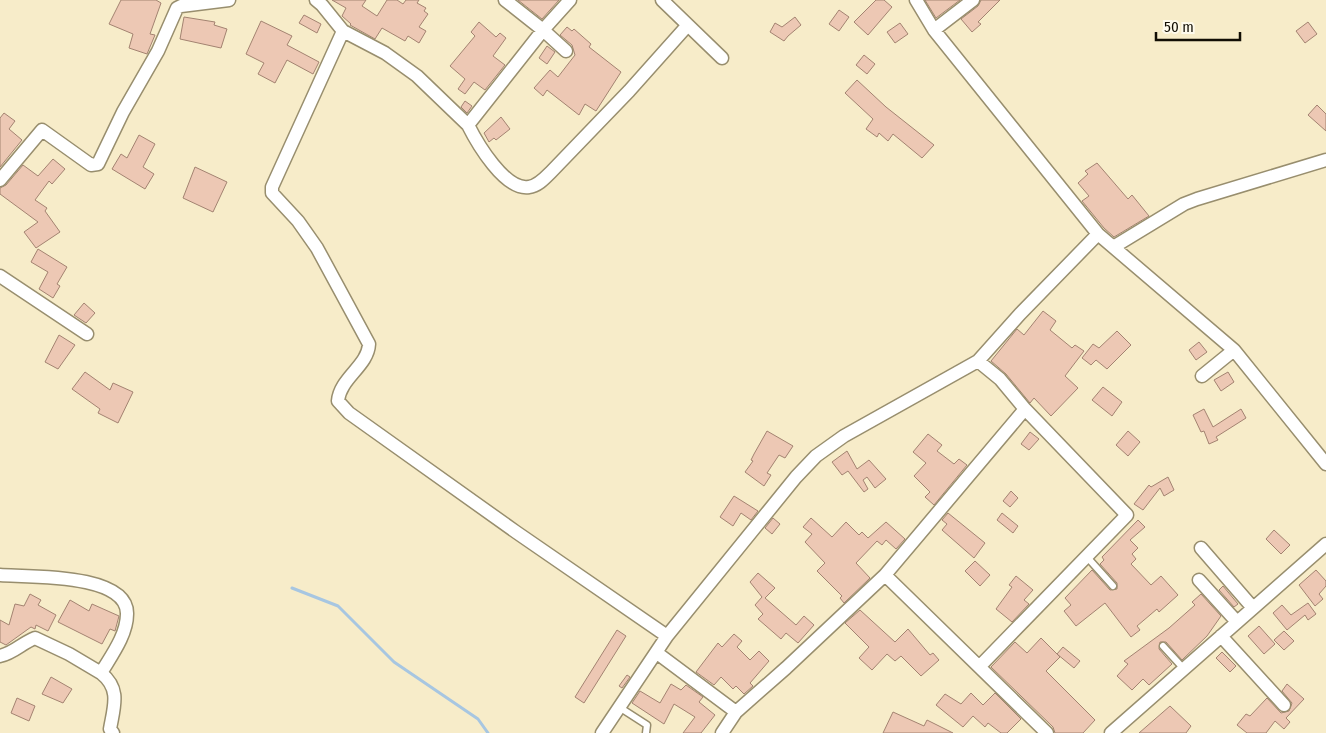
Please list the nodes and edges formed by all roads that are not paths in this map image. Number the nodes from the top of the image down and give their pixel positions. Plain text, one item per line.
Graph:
1 (229, 0) edge
2 (316, 0) edge
3 (505, 0) edge
4 (570, 0) edge
5 (662, 0) edge
6 (916, 0) edge
7 (973, 0) edge
8 (687, 26) junction
9 (543, 30) junction
10 (934, 30) junction
11 (343, 31) junction
12 (566, 51) dead end
13 (722, 58) dead end
14 (468, 125) junction
15 (1326, 160) edge
16 (0, 180) edge
17 (1098, 234) junction
18 (1116, 246) junction
19 (0, 276) edge
20 (87, 334) dead end
21 (1234, 350) junction
22 (978, 361) junction
23 (1202, 376) dead end
24 (1025, 409) junction
25 (1326, 464) edge
26 (1326, 544) edge
27 (1201, 548) dead end
28 (1087, 557) junction
29 (0, 575) edge
30 (884, 575) junction
31 (1199, 580) dead end
32 (1113, 586) dead end
33 (1253, 608) junction
34 (1238, 622) junction
35 (667, 636) junction
36 (1221, 636) junction
37 (1164, 646) dead end
38 (657, 653) junction
39 (0, 656) edge
40 (980, 666) junction
41 (1184, 669) junction
42 (100, 673) junction
43 (1284, 705) dead end
44 (619, 708) junction
45 (736, 712) junction
46 (113, 733) edge
47 (602, 733) edge
48 (646, 733) edge
49 (722, 733) edge
50 (1047, 733) edge
51 (1111, 733) edge

1 - 16 street
2 - 11 street
3 - 9 street
4 - 9 street
5 - 8 street
6 - 10 street
7 - 10 street
8 - 13 street
8 - 14 street
9 - 12 street
9 - 14 street
10 - 17 street
11 - 14 street
11 - 35 street
15 - 18 street
17 - 18 street
17 - 22 street
18 - 21 street
19 - 20 street
21 - 23 street
21 - 25 street
22 - 24 street
22 - 35 street
24 - 28 street
24 - 30 street
26 - 33 street
27 - 33 street
28 - 32 lane
28 - 40 street
29 - 42 street
30 - 40 street
30 - 45 street
31 - 34 street
33 - 34 street
34 - 36 street
35 - 38 street
36 - 41 street
36 - 43 street
37 - 41 lane
38 - 44 street
38 - 45 street
39 - 42 street
40 - 50 street
41 - 51 street
42 - 46 street
44 - 47 street
44 - 48 lane
45 - 49 street

